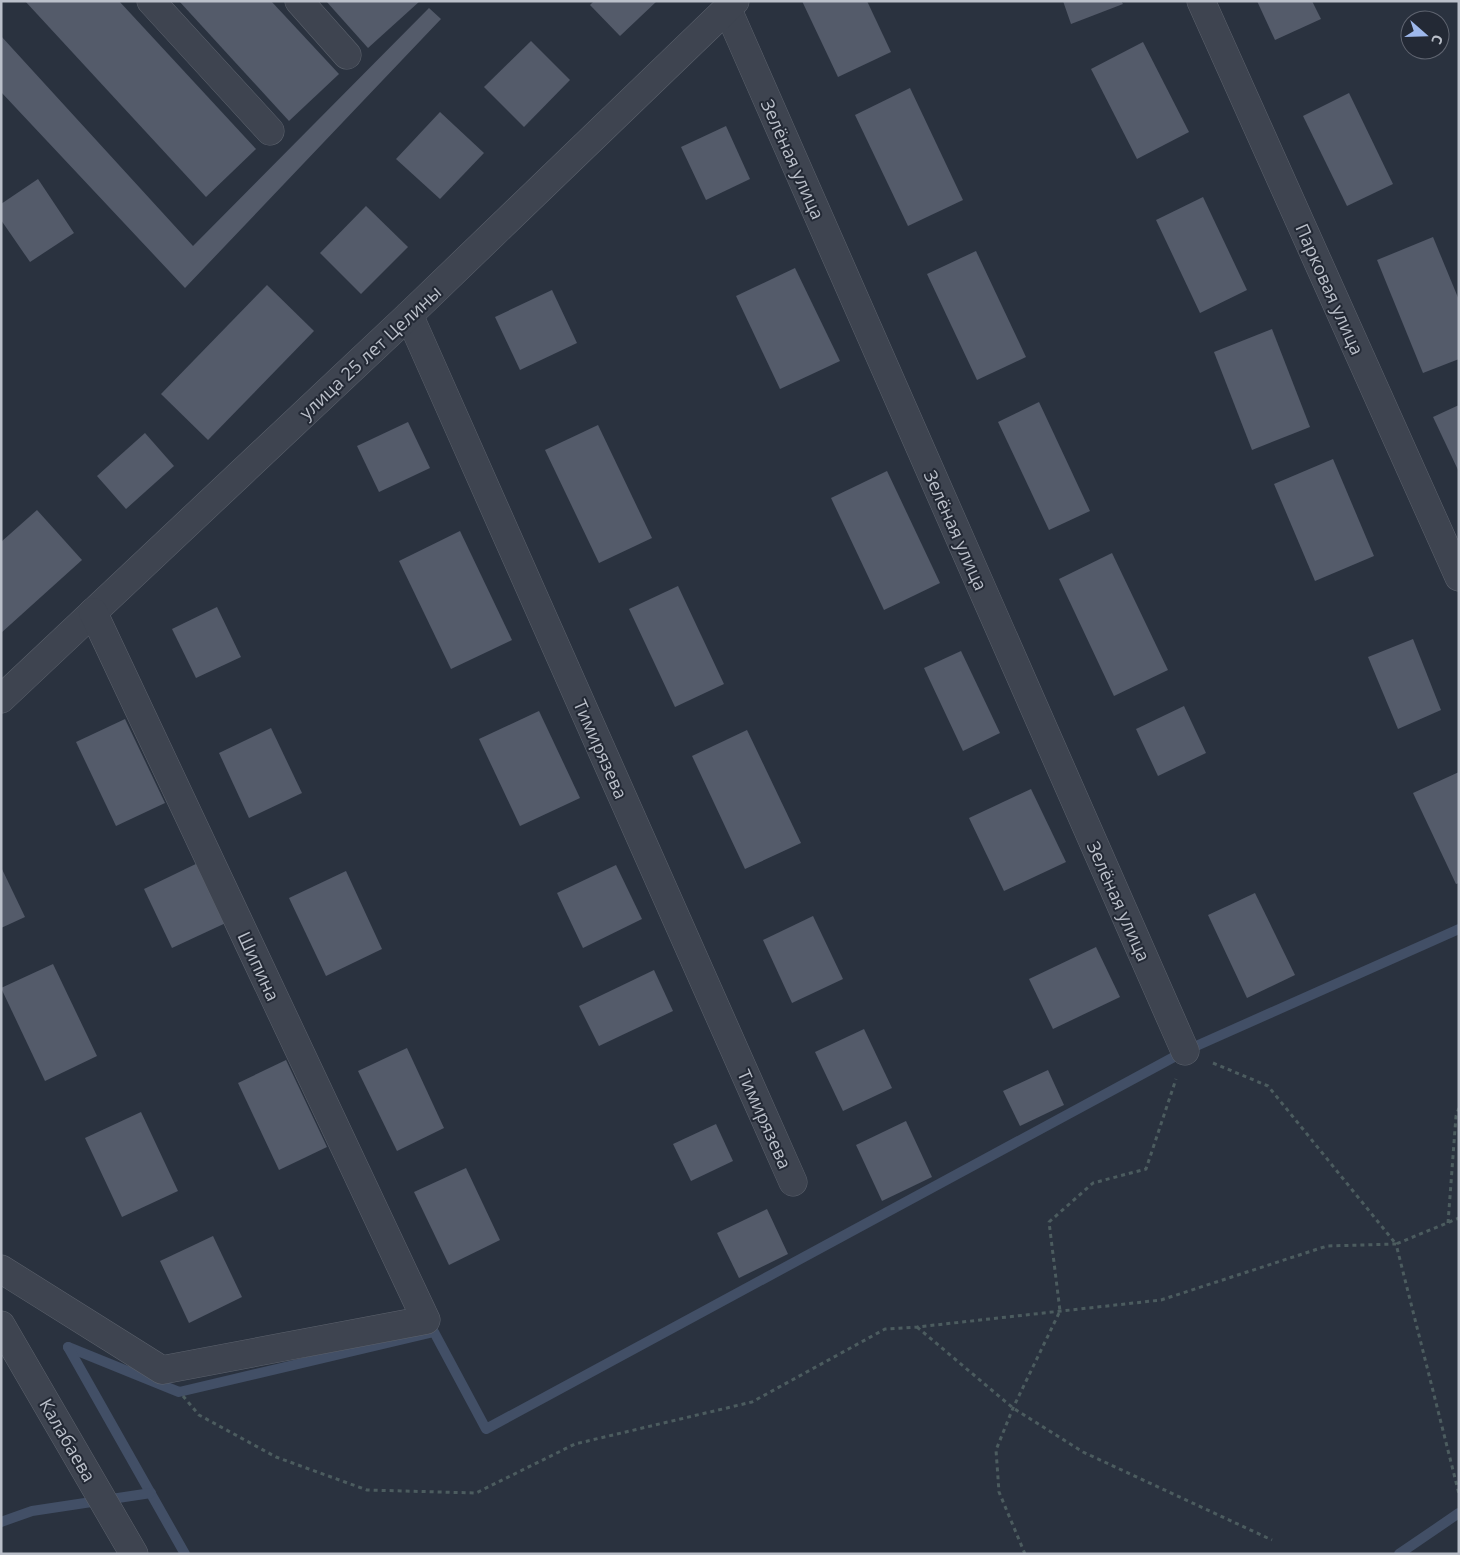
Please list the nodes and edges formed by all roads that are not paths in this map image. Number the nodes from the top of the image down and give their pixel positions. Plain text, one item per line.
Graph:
1 (151, 1) edge
2 (299, 1) edge
3 (1201, 1) edge
4 (731, 5) edge
5 (347, 55) dead end
6 (270, 131) dead end
7 (409, 315) junction
8 (1459, 577) edge
9 (93, 612) junction
10 (1, 699) edge
11 (1185, 1051) road end
12 (793, 1182) dead end
13 (1, 1269) edge
14 (1, 1325) edge
15 (134, 1554) edge

1 - 6 street
2 - 5 street
3 - 8 street, Парковая улица
4 - 7 street, улица 25 лет Целины
4 - 11 street, Зелёная улица
7 - 9 street, улица 25 лет Целины
7 - 12 street, Тимирязева
9 - 10 street, улица 25 лет Целины
9 - 13 street, Шипина
14 - 15 street, Калабаева

